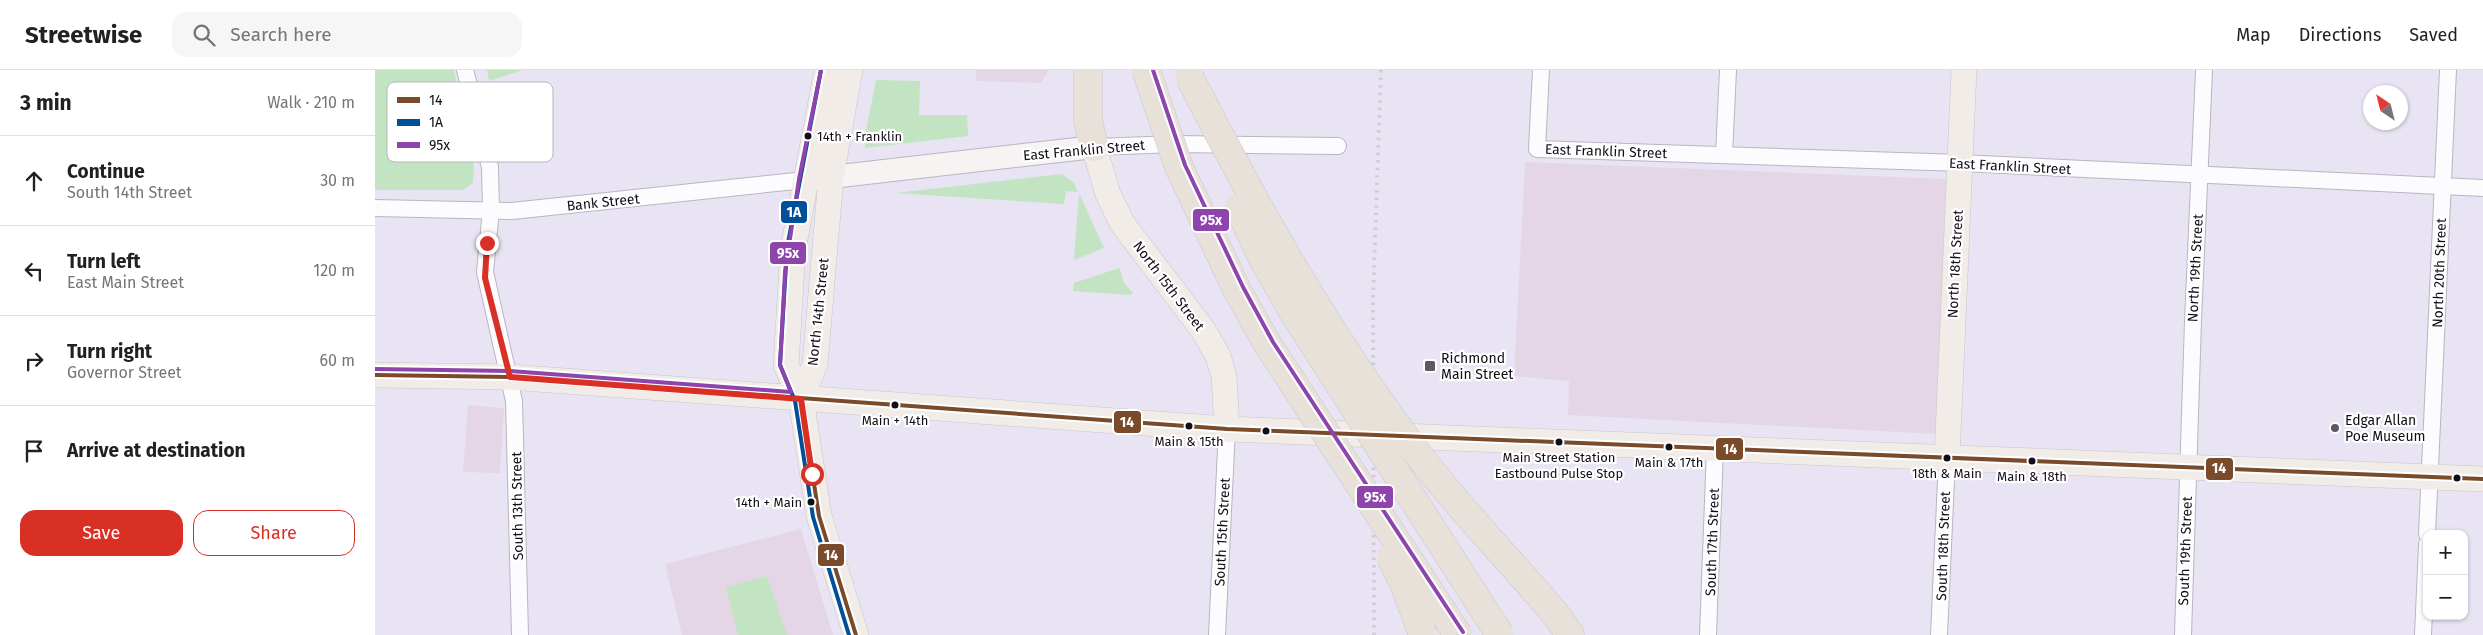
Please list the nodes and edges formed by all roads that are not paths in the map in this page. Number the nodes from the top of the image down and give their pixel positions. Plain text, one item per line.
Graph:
1 (827, 70) edge
2 (850, 70) edge
3 (1088, 70) edge
4 (1146, 70) edge
5 (1541, 70) edge
6 (1728, 70) edge
7 (1964, 70) edge
8 (2204, 70) edge
9 (2448, 70) edge
10 (1188, 74) edge
11 (1338, 146) dead end
12 (1094, 147) junction
13 (1724, 155) junction
14 (489, 162) edge
15 (1961, 163) junction
16 (2200, 175) junction
17 (831, 177) junction
18 (805, 180) junction
19 (2443, 185) junction
20 (2483, 188) edge
21 (375, 208) edge
22 (491, 210) junction
23 (375, 375) edge
24 (512, 389) junction
25 (801, 399) junction
26 (1227, 429) junction
27 (1715, 448) junction
28 (1339, 454) junction
29 (1947, 458) junction
30 (2188, 467) junction
31 (2430, 477) junction
32 (2483, 479) edge
33 (2427, 530) edge
34 (2426, 575) edge
35 (520, 635) edge
36 (856, 635) edge
37 (1217, 635) edge
38 (1423, 635) edge
39 (1458, 635) edge
40 (1500, 635) edge
41 (1570, 635) edge
42 (1708, 635) edge
43 (1939, 635) edge
44 (2183, 635) edge
45 (2423, 635) edge

1 - 18 main road, North 14th Street
2 - 17 main road, North 14th Street
3 - 12 highway
4 - 28 highway, bridge
5 - 13 street, East Franklin Street
6 - 13 street
7 - 15 main road, North 18th Street
8 - 16 street, North 19th Street
9 - 19 street, North 20th Street
10 - 40 highway, bridge
10 - 41 highway, bridge
11 - 12 street, East Franklin Street
12 - 17 main road, East Franklin Street
12 - 26 main road, North 15th Street
13 - 15 street, East Franklin Street
14 - 22 street, South 13th Street
15 - 16 street, East Franklin Street
15 - 29 main road, North 18th Street
16 - 19 street, East Franklin Street
16 - 30 street, North 19th Street
17 - 18 main road, Bank Street
17 - 25 main road, North 14th Street
18 - 22 street, Bank Street
18 - 25 main road, North 14th Street
19 - 20 street, East Franklin Street
19 - 31 street, North 20th Street
21 - 22 street, Bank Street
22 - 24 street, South 13th Street
23 - 24 main road
24 - 25 main road
24 - 35 street, South 13th Street
25 - 26 main road
25 - 36 main road
26 - 27 main road
26 - 37 street, South 15th Street
27 - 29 main road
27 - 42 street, South 17th Street
28 - 38 highway, bridge
28 - 39 highway, bridge
29 - 30 main road
29 - 43 street, South 18th Street
30 - 31 main road
30 - 44 street, South 19th Street
31 - 32 main road
31 - 33 street, North 20th Street
34 - 45 street

